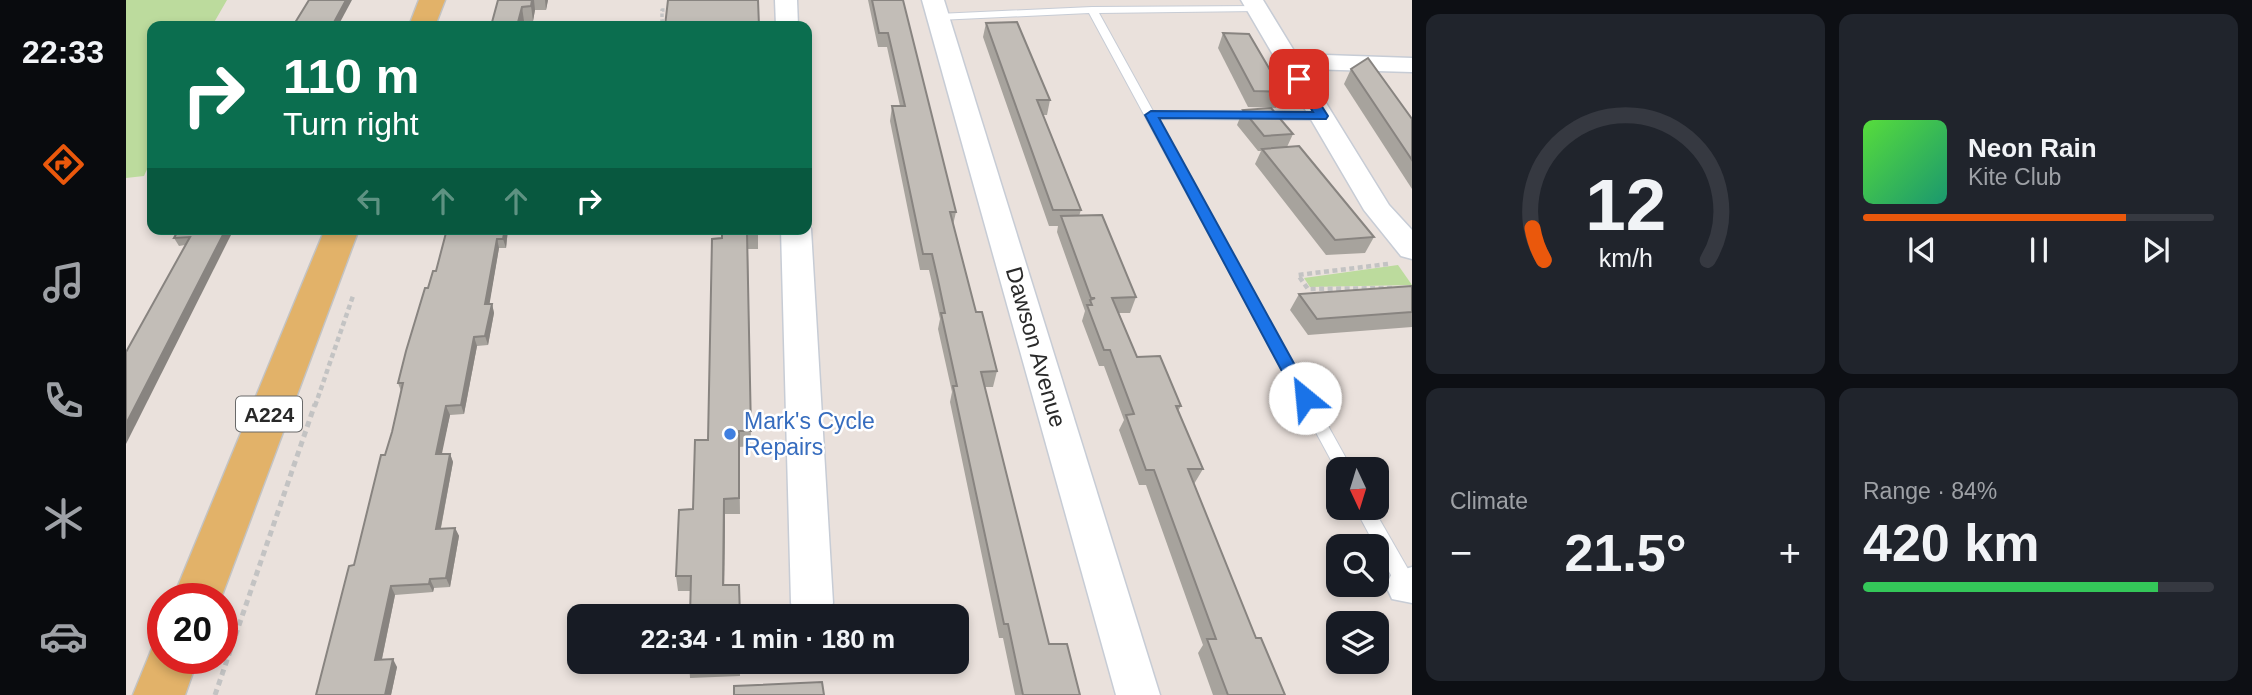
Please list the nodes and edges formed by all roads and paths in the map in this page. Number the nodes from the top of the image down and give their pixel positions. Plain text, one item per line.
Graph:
1 (432, 0) edge
2 (786, 0) edge
3 (1254, 4) edge
4 (936, 8) edge
5 (676, 9) edge
6 (1092, 10) junction
7 (424, 21) edge
8 (676, 21) edge
9 (787, 21) edge
10 (1288, 61) junction
11 (1412, 65) edge
12 (1151, 115) junction
13 (1321, 116) junction
14 (340, 235) edge
15 (796, 235) edge
16 (1406, 256) edge
17 (1399, 288) edge
18 (354, 294) dead end
19 (1336, 457) edge
20 (1371, 520) edge
21 (203, 583) edge
22 (1409, 585) edge
23 (812, 603) dead end
24 (167, 674) edge
25 (159, 695) edge
26 (215, 695) edge
27 (1138, 695) edge

1 - 7 main road
2 - 9 street
3 - 6 lane
3 - 10 street
4 - 6 lane
4 - 27 street, Dawson Avenue
5 - 8 path
6 - 12 lane
10 - 11 street
10 - 13 street
12 - 13 lane
12 - 19 lane
13 - 16 street
14 - 21 main road, A224
15 - 23 street
16 - 17 path
18 - 26 path
20 - 22 lane
24 - 25 main road

